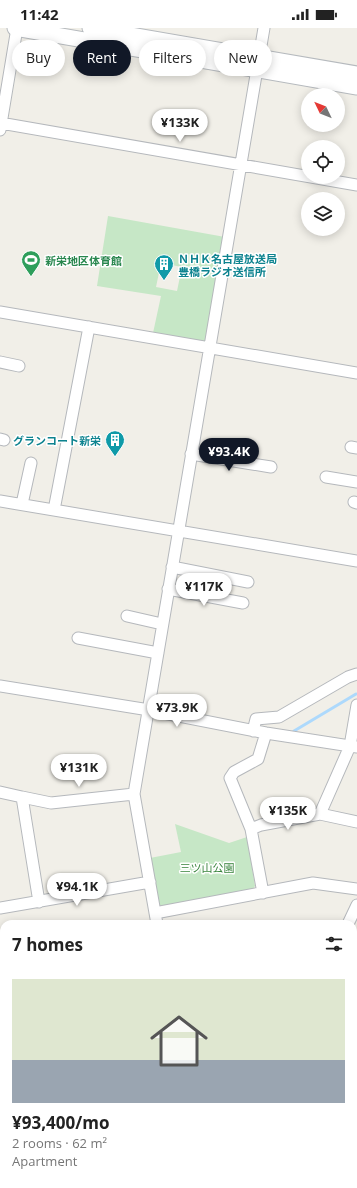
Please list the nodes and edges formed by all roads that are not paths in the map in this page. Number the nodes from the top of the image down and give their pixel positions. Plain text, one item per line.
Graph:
1 (16, 28) edge
2 (90, 28) edge
3 (264, 28) edge
4 (262, 40) edge
5 (214, 54) edge
6 (214, 57) edge
7 (272, 65) edge
8 (272, 66) edge
9 (357, 74) edge
10 (256, 76) edge
11 (357, 87) edge
12 (0, 125) edge
13 (240, 166) junction
14 (357, 185) edge
15 (0, 312) edge
16 (89, 327) junction
17 (209, 347) junction
18 (0, 362) edge
19 (20, 366) dead end
20 (357, 373) edge
21 (191, 454) junction
22 (30, 463) dead end
23 (271, 467) dead end
24 (326, 477) dead end
25 (357, 482) edge
26 (0, 500) edge
27 (22, 504) junction
28 (54, 510) junction
29 (178, 532) junction
30 (357, 561) edge
31 (172, 567) junction
32 (248, 582) dead end
33 (168, 589) junction
34 (243, 603) dead end
35 (127, 616) dead end
36 (162, 624) junction
37 (78, 638) dead end
38 (158, 653) junction
39 (357, 674) edge
40 (0, 686) edge
41 (357, 705) edge
42 (148, 710) junction
43 (253, 731) junction
44 (266, 734) junction
45 (353, 746) edge
46 (0, 792) edge
47 (134, 794) junction
48 (22, 797) junction
49 (320, 814) junction
50 (357, 822) edge
51 (251, 830) junction
52 (150, 882) junction
53 (357, 889) edge
54 (263, 893) junction
55 (39, 902) junction
56 (357, 905) edge
57 (0, 908) edge
58 (156, 919) edge
59 (350, 920) edge

1 - 6 main road
1 - 12 street
2 - 5 main road
3 - 4 street
7 - 9 main road
8 - 11 main road
10 - 13 street
12 - 13 street
13 - 14 street
13 - 17 street
15 - 16 street
16 - 17 street
16 - 28 street
17 - 20 street
17 - 21 street
18 - 19 street
21 - 23 street
21 - 29 street
22 - 27 street
24 - 25 street
26 - 27 street
27 - 28 street
28 - 29 street
29 - 30 street
29 - 31 street
31 - 32 street
31 - 33 street
33 - 34 street
33 - 36 street
35 - 36 street
36 - 38 street
37 - 38 street
38 - 42 street
39 - 43 street
40 - 42 street
41 - 45 street
42 - 43 street
42 - 47 street
43 - 44 street
44 - 45 street
44 - 51 street
45 - 49 street
46 - 48 street
47 - 48 street
47 - 52 street
48 - 55 street
49 - 50 street
49 - 51 street
51 - 54 street
52 - 55 street
52 - 58 street
53 - 54 street
54 - 58 street
55 - 57 street
56 - 59 street

